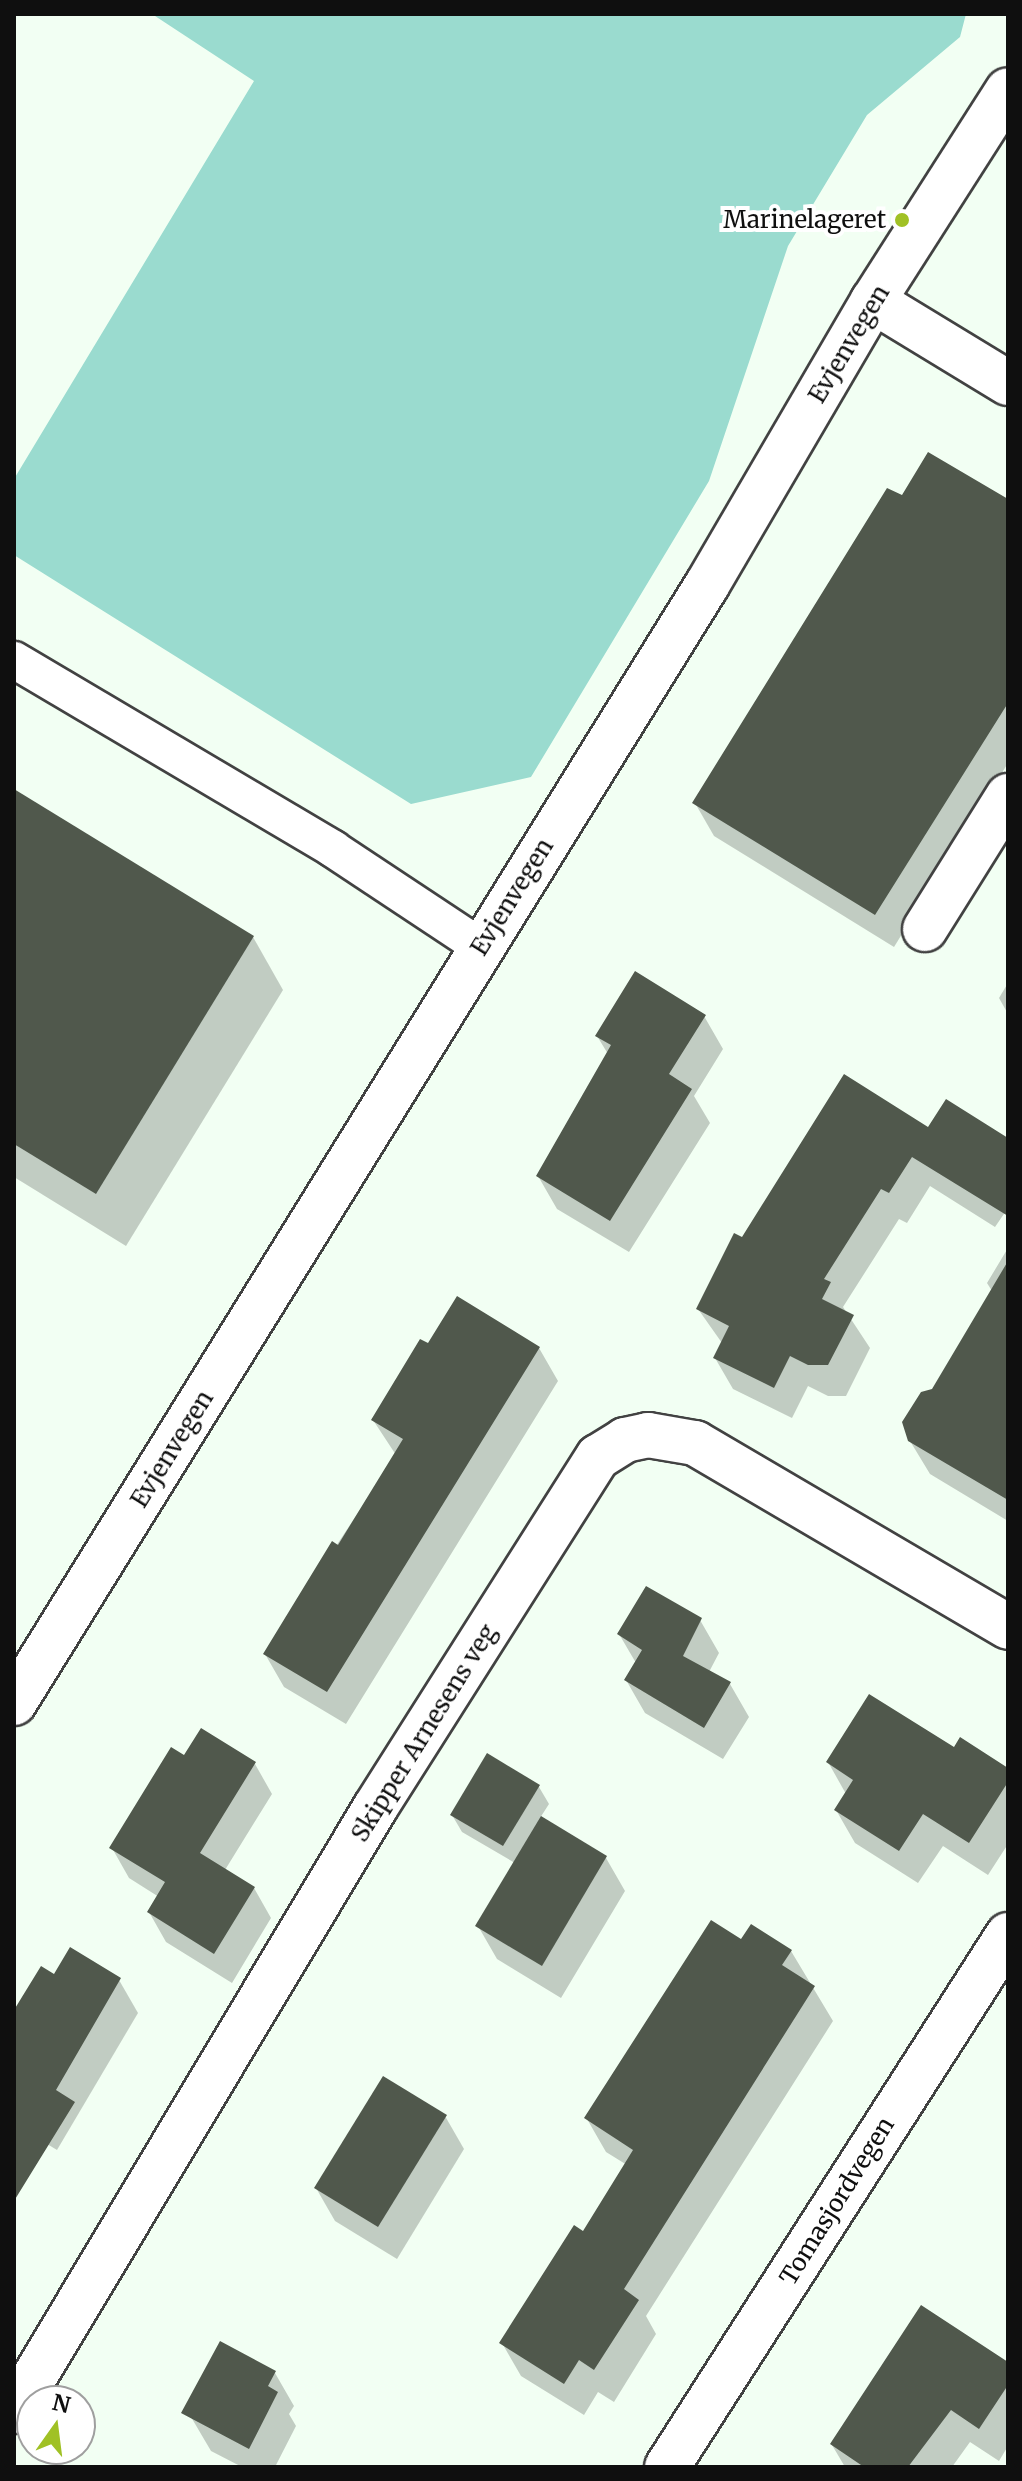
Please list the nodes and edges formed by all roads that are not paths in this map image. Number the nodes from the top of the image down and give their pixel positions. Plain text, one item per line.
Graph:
1 (1008, 90) edge
2 (873, 301) junction
3 (1008, 383) edge
4 (14, 660) edge
5 (1008, 796) edge
6 (925, 929) dead end
7 (481, 947) junction
8 (1008, 1627) edge
9 (14, 1703) edge
10 (1008, 1935) edge
11 (14, 2411) edge
12 (667, 2467) edge

1 - 2 street, Evjenvegen
2 - 3 street
2 - 7 street, Evjenvegen
4 - 7 lane
5 - 6 street
7 - 9 street, Evjenvegen
8 - 11 street, Skipper Arnesens veg
10 - 12 street, Tomasjordvegen

